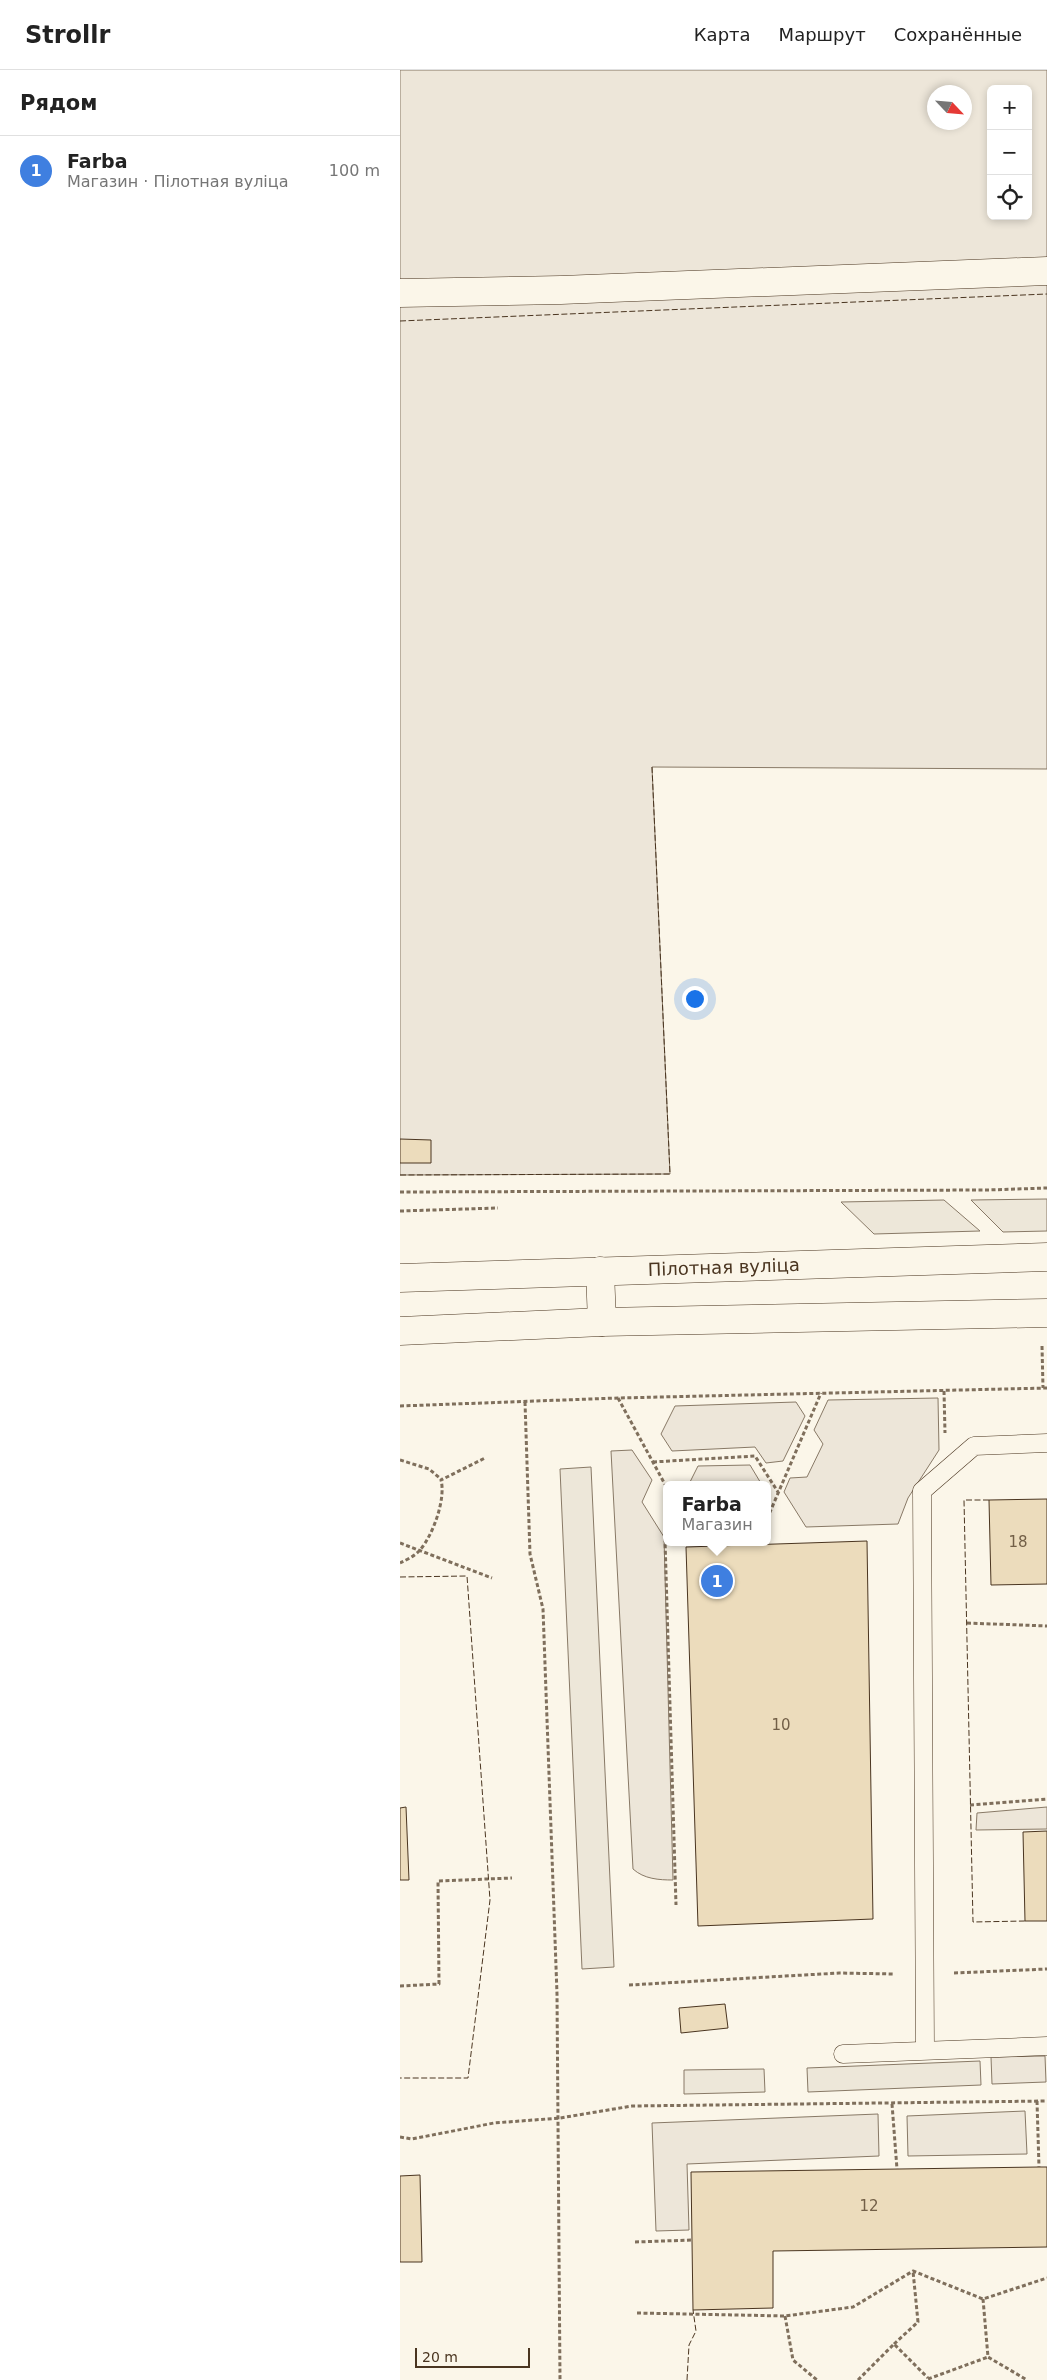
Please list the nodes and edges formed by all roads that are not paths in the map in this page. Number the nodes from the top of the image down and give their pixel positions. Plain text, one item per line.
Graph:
1 (1047, 271) edge
2 (400, 294) edge
3 (1047, 1257) edge
4 (600, 1271) junction
5 (400, 1278) edge
6 (1044, 1313) edge
7 (602, 1322) junction
8 (400, 1331) edge
9 (1047, 1444) edge
10 (1047, 2046) edge
11 (926, 2050) junction
12 (843, 2054) dead end

1 - 2 street
3 - 4 street, Пілотная вуліца
4 - 5 street, Пілотная вуліца
4 - 7 street
6 - 7 street
7 - 8 street
9 - 11 lane
10 - 11 lane
11 - 12 lane

